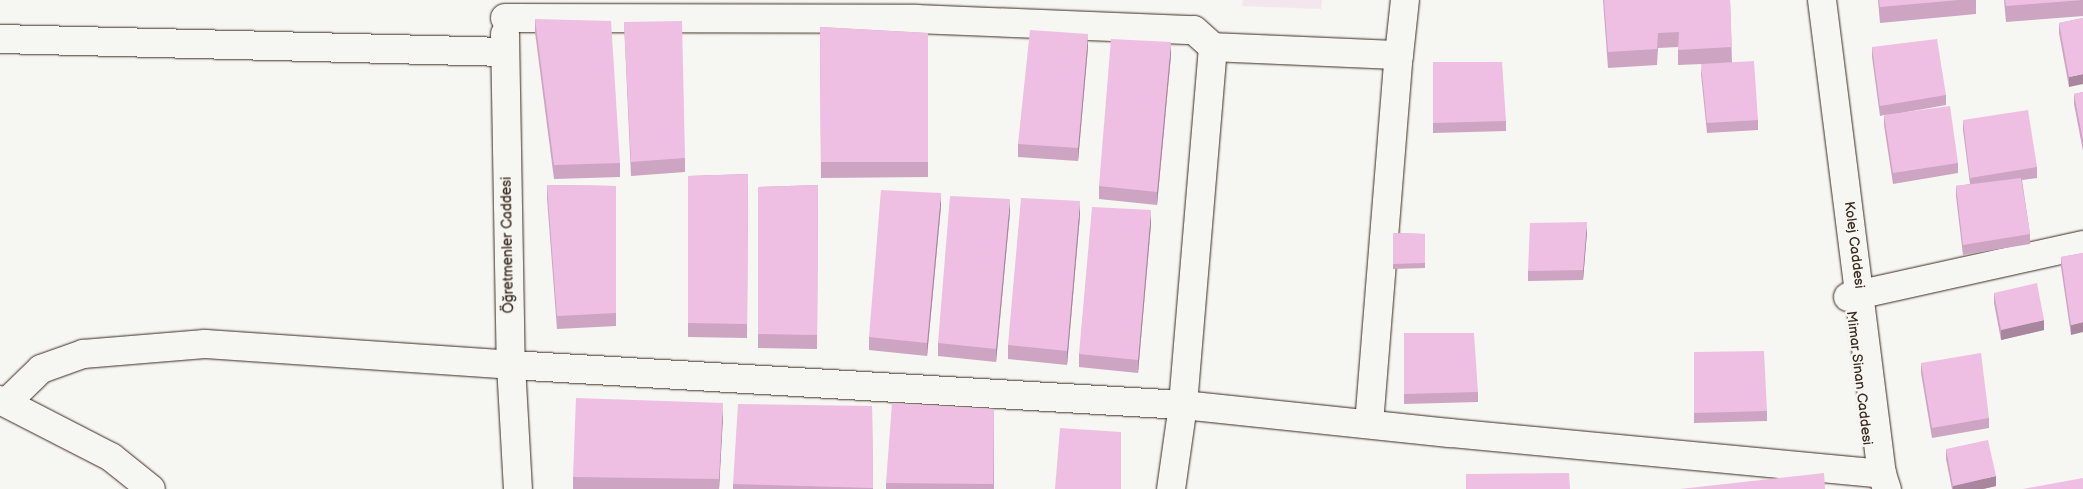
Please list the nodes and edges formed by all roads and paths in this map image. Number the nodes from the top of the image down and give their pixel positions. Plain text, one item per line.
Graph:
1 (1405, 0) edge
2 (1810, 0) edge
3 (1822, 0) edge
4 (505, 9) edge
5 (916, 10) edge
6 (0, 39) edge
7 (1213, 47) junction
8 (505, 52) junction
9 (1399, 55) junction
10 (2083, 245) edge
11 (1854, 296) junction
12 (511, 365) junction
13 (3, 401) edge
14 (1183, 405) junction
15 (1369, 424) junction
16 (1878, 481) edge
17 (152, 489) edge
18 (518, 489) edge
19 (1170, 489) edge

1 - 9 street
2 - 11 street, Mimar Sinan Caddesi
3 - 11 street, Kolej Caddesi
4 - 5 street
4 - 8 street, Öğretmenler Caddesi
5 - 7 street
6 - 8 street
7 - 9 street
7 - 14 street
8 - 12 street, Öğretmenler Caddesi
9 - 15 street
10 - 11 street
11 - 16 street, Kolej Caddesi
12 - 13 street
12 - 14 street
12 - 18 street, Öğretmenler Caddesi
13 - 17 street
14 - 15 street
14 - 19 street
15 - 16 street

